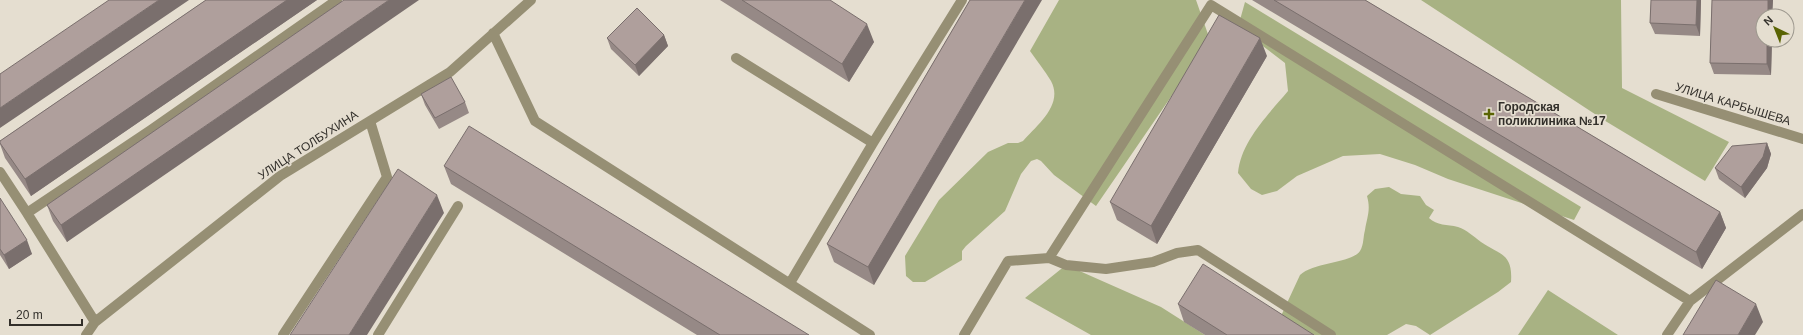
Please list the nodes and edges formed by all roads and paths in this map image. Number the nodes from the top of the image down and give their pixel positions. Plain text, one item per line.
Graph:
1 (337, 0) edge
2 (531, 0) edge
3 (962, 0) edge
4 (1207, 3) edge
5 (493, 33) junction
6 (736, 58) dead end
7 (1656, 94) dead end
8 (370, 121) junction
9 (1803, 139) edge
10 (873, 143) junction
11 (0, 172) edge
12 (458, 206) dead end
13 (27, 213) junction
14 (1803, 214) edge
15 (1049, 258) junction
16 (790, 283) junction
17 (1690, 301) junction
18 (95, 322) junction
19 (86, 335) edge
20 (283, 335) edge
21 (378, 335) edge
22 (870, 335) edge
23 (964, 335) edge
24 (1331, 335) edge
25 (1667, 335) edge

1 - 13 street
2 - 5 street, УЛИЦА ТОЛБУХИНА
3 - 10 street
4 - 15 street
4 - 17 street
5 - 8 street, УЛИЦА ТОЛБУХИНА
5 - 16 street
6 - 10 street
7 - 9 street, УЛИЦА КАРБЫШЕВА
8 - 18 street, УЛИЦА ТОЛБУХИНА
8 - 20 street
10 - 16 street
11 - 13 street
12 - 21 street
13 - 18 street
14 - 17 street
15 - 23 street
15 - 24 street
16 - 22 street
17 - 25 street
18 - 19 street, УЛИЦА ТОЛБУХИНА

